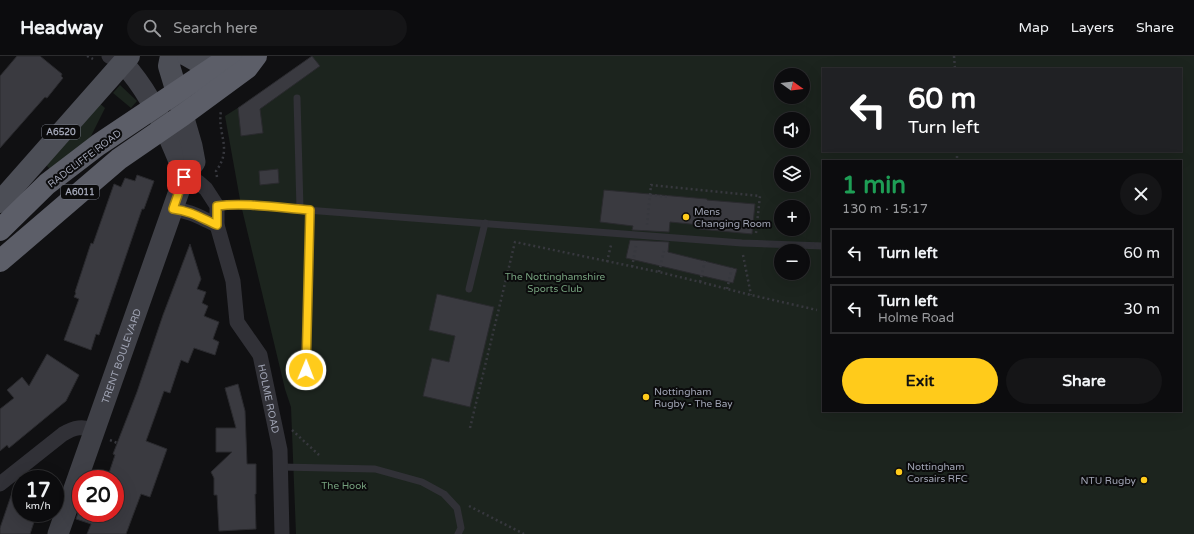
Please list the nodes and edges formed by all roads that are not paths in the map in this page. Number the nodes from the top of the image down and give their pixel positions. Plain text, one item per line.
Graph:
1 (171, 56) edge
2 (188, 56) edge
3 (256, 56) edge
4 (120, 58) edge
5 (210, 79) edge
6 (297, 98) dead end
7 (155, 107) junction
8 (183, 115) junction
9 (164, 127) junction
10 (184, 177) junction
11 (0, 202) edge
12 (217, 206) junction
13 (173, 209) junction
14 (300, 209) junction
15 (310, 210) junction
16 (485, 223) junction
17 (217, 225) junction
18 (0, 230) edge
19 (822, 246) edge
20 (0, 261) edge
21 (469, 289) dead end
22 (306, 370) dead end
23 (95, 430) junction
24 (281, 467) junction
25 (0, 484) edge
26 (58, 534) edge
27 (282, 534) edge
28 (458, 534) edge

1 - 5 main road
2 - 5 main road
3 - 5 highway, A6011
4 - 7 street
4 - 11 main road, A6520
5 - 7 highway, A6011
5 - 8 highway, A6011
5 - 8 main road
6 - 14 lane
7 - 9 street
7 - 18 highway, RADCLIFFE ROAD / A6011
8 - 9 highway, A6011
8 - 10 street, TRENT BOULEVARD
9 - 10 street
9 - 20 highway, A6011
10 - 12 street
10 - 13 street, TRENT BOULEVARD
12 - 14 lane
12 - 17 street, HOLME ROAD
13 - 17 street
13 - 23 street, TRENT BOULEVARD
14 - 15 lane
15 - 16 lane
15 - 22 lane
16 - 19 lane
16 - 21 lane
17 - 24 street, HOLME ROAD
23 - 25 street
23 - 26 street, TRENT BOULEVARD
24 - 27 street, HOLME ROAD
24 - 28 lane

